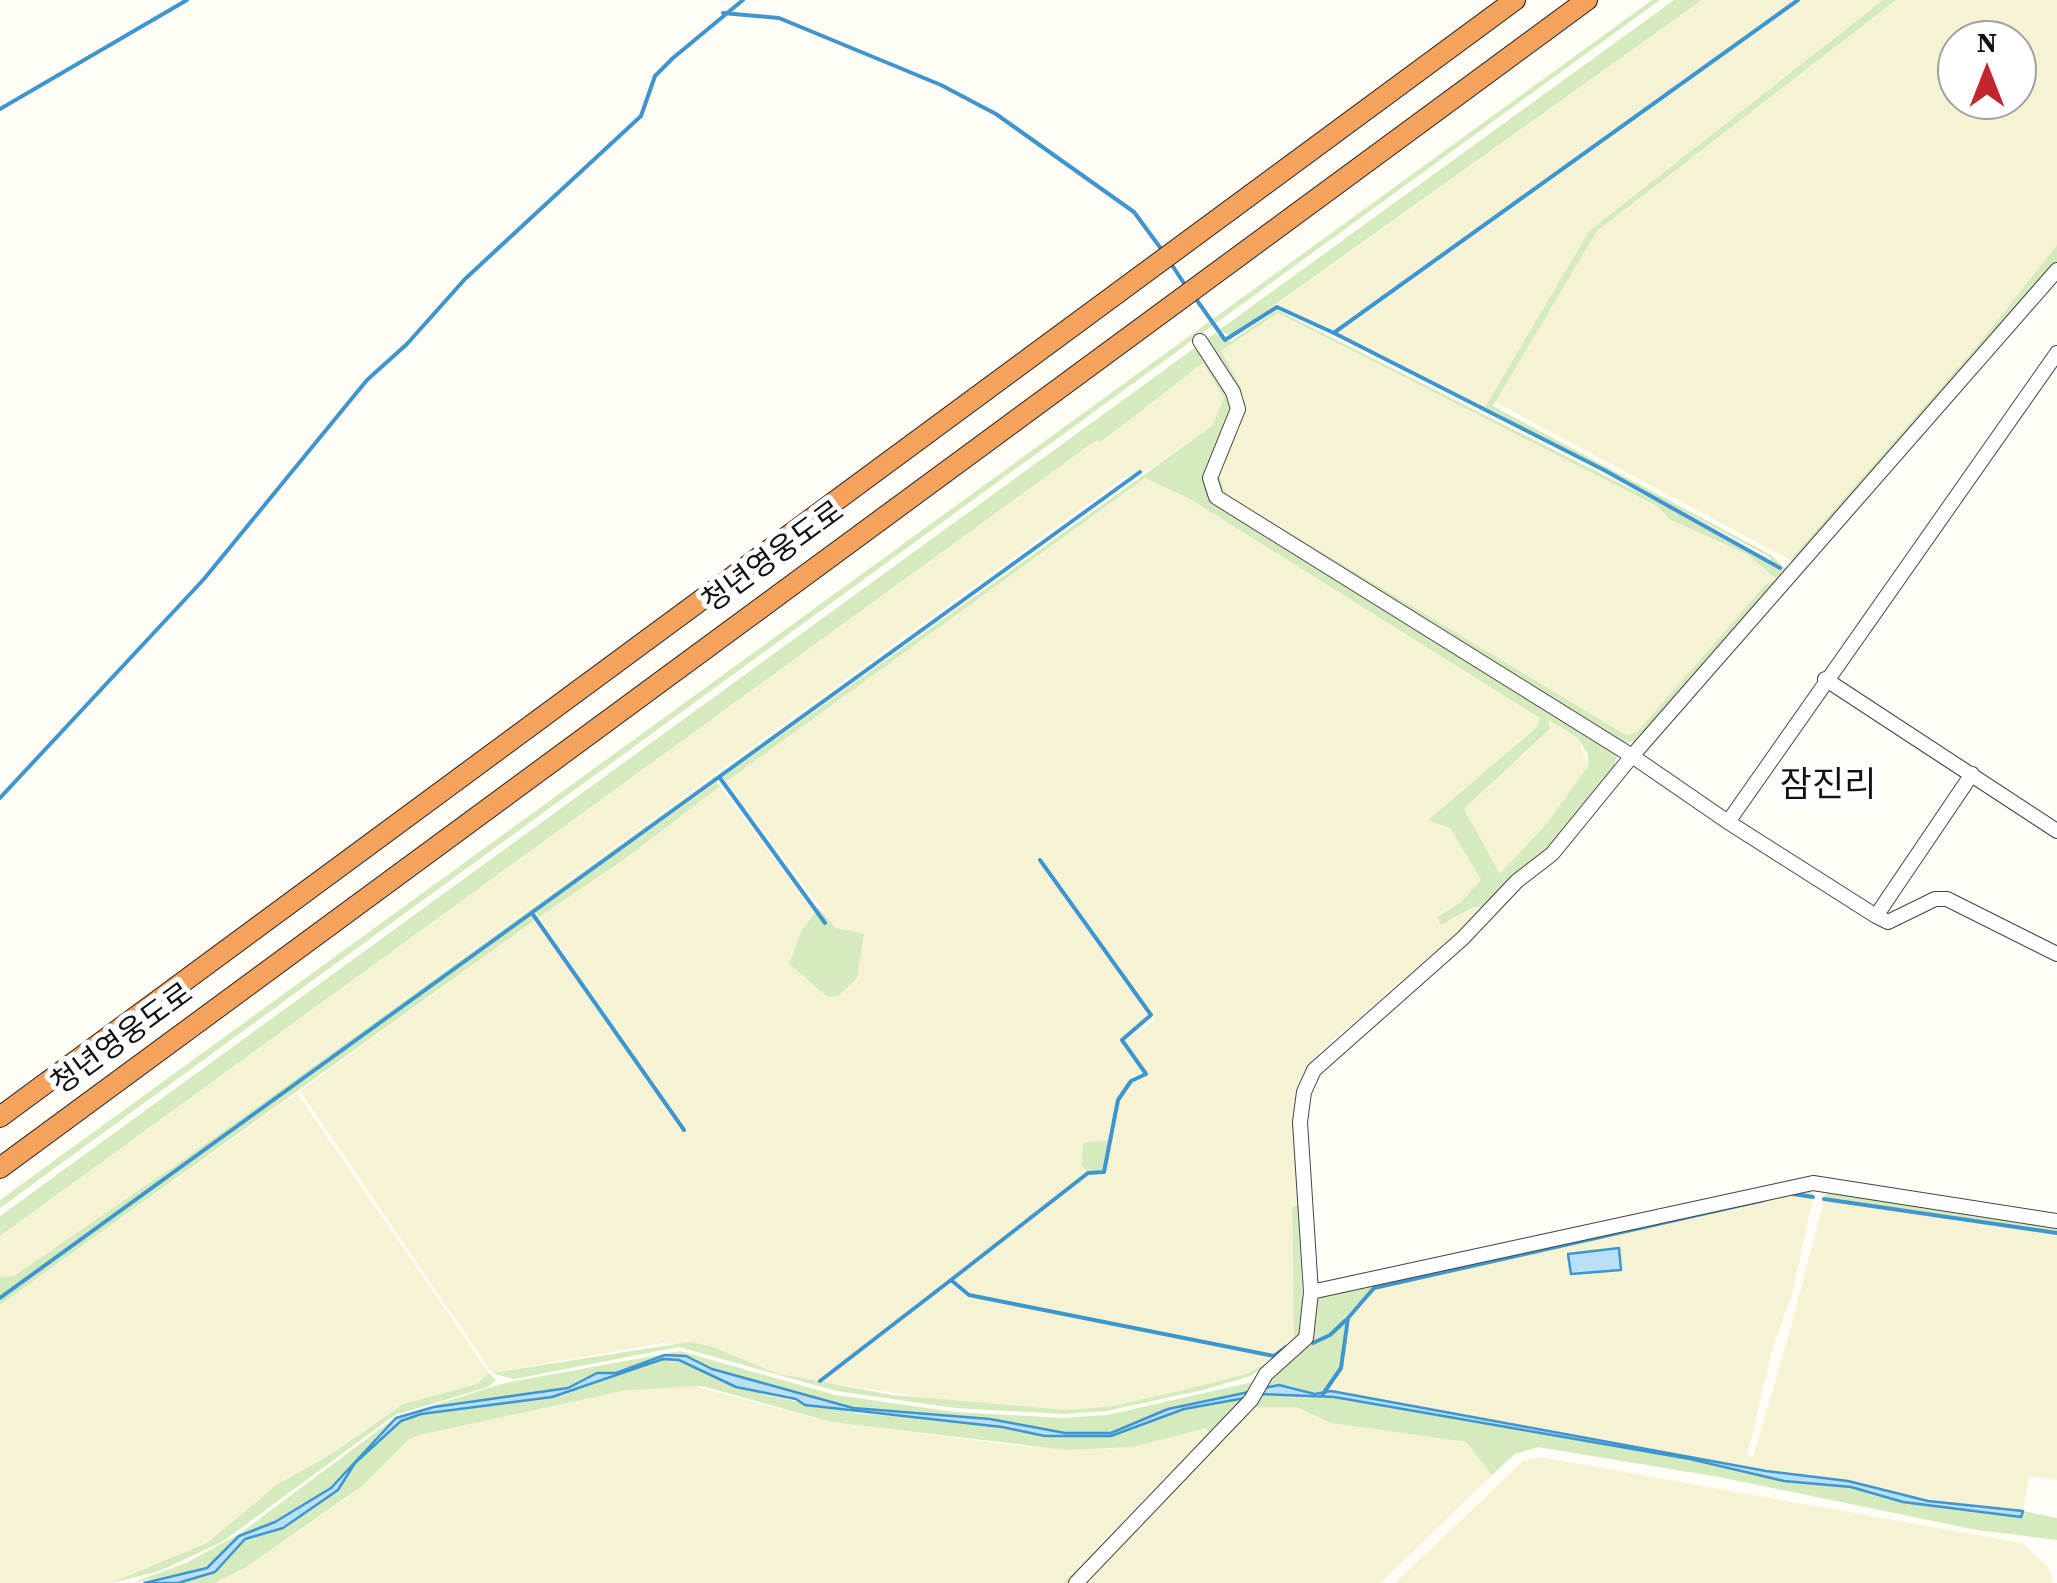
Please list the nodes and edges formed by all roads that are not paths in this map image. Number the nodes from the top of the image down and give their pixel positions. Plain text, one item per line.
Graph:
1 (1516, 0) edge
2 (1587, 0) edge
3 (2057, 270) edge
4 (1200, 341) dead end
5 (2057, 353) edge
6 (1825, 678) junction
7 (1632, 756) junction
8 (1972, 774) junction
9 (1728, 822) junction
10 (2057, 830) edge
11 (1876, 916) junction
12 (2057, 954) edge
13 (0, 1116) edge
14 (0, 1168) edge
15 (2057, 1221) edge
16 (1311, 1292) junction
17 (1076, 1583) edge

1 - 13 highway, 청년영웅도로
2 - 14 highway, 청년영웅도로
3 - 7 street
4 - 7 street
5 - 6 street
6 - 8 street
6 - 9 street
7 - 9 street
7 - 16 street
8 - 10 street
8 - 11 street
9 - 11 street
11 - 12 street
15 - 16 street
16 - 17 street

